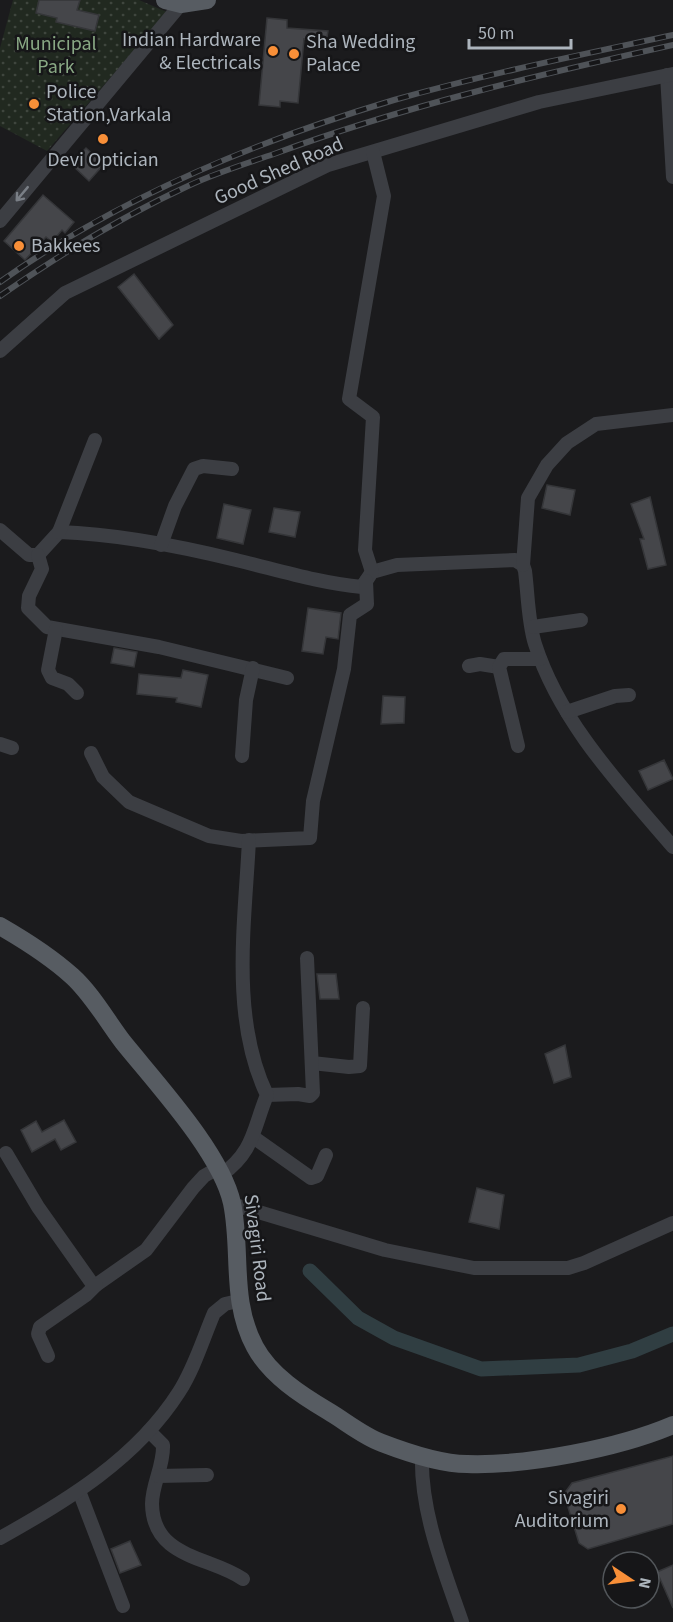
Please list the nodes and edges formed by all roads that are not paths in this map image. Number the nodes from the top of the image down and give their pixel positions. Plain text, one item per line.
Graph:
1 (207, 0) edge
2 (173, 2) edge
3 (670, 75) edge
4 (373, 152) junction
5 (673, 177) edge
6 (0, 221) edge
7 (0, 351) edge
8 (673, 415) edge
9 (95, 440) dead end
10 (232, 469) dead end
11 (0, 530) edge
12 (59, 532) junction
13 (160, 545) junction
14 (38, 555) junction
15 (523, 565) junction
16 (369, 577) junction
17 (581, 620) dead end
18 (532, 627) junction
19 (56, 629) junction
20 (540, 659) junction
21 (469, 666) dead end
22 (499, 667) junction
23 (253, 668) junction
24 (287, 678) dead end
25 (77, 693) dead end
26 (629, 695) dead end
27 (567, 712) junction
28 (518, 746) dead end
29 (91, 753) dead end
30 (242, 756) dead end
31 (249, 840) junction
32 (673, 847) edge
33 (0, 926) edge
34 (307, 958) dead end
35 (363, 1008) dead end
36 (312, 1063) junction
37 (267, 1095) junction
38 (253, 1137) junction
39 (6, 1153) dead end
40 (326, 1155) dead end
41 (219, 1172) junction
42 (232, 1204) junction
43 (673, 1223) edge
44 (96, 1285) junction
45 (238, 1300) junction
46 (48, 1356) dead end
47 (673, 1425) edge
48 (149, 1431) junction
49 (422, 1455) junction
50 (207, 1474) dead end
51 (158, 1476) junction
52 (79, 1491) junction
53 (0, 1538) edge
54 (243, 1579) dead end
55 (123, 1605) dead end
56 (462, 1622) edge

1 - 2 main road
2 -> 6 street
3 - 4 street, Good Shed Road
3 - 5 street
4 - 7 street, Good Shed Road
4 - 16 street
8 - 15 street
9 - 12 street
10 - 13 street
11 - 14 street
12 - 13 street
12 - 14 street
13 - 16 street
14 - 19 street
15 - 16 street
15 - 18 street
16 - 31 street
17 - 18 street
18 - 20 street
19 - 23 street
19 - 25 street
20 - 22 street
20 - 27 street
21 - 22 street
22 - 28 street
23 - 24 street
23 - 30 street
26 - 27 street
27 - 32 street
29 - 31 street
31 - 37 street
33 - 41 main road, Sivagiri Road
34 - 36 street
35 - 36 street
36 - 37 street
37 - 38 street
38 - 40 street
38 - 41 street
39 - 44 street
41 - 42 main road, Sivagiri Road
41 - 44 street
42 - 43 street
42 - 45 main road, Sivagiri Road
44 - 46 street
45 - 48 street
45 - 49 main road, Sivagiri Road
47 - 49 main road, Sivagiri Road
48 - 51 street
48 - 52 street
49 - 56 street
50 - 51 street
51 - 54 street
52 - 53 street
52 - 55 street

